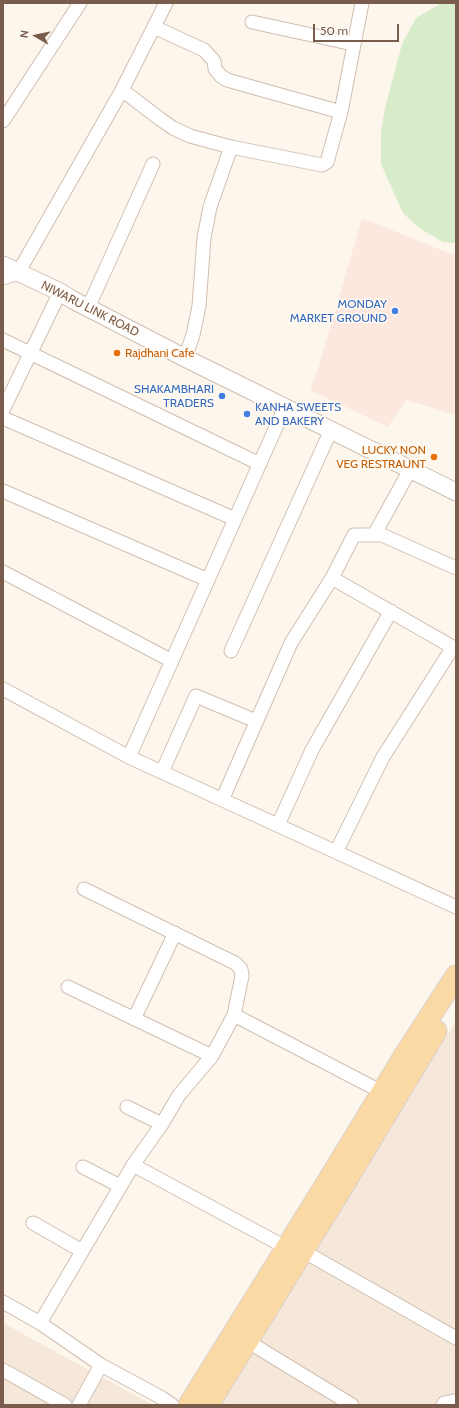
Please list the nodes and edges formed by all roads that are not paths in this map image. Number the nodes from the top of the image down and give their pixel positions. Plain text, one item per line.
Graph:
1 (80, 3) edge
2 (166, 3) edge
3 (362, 3) edge
4 (252, 22) dead end
5 (154, 26) junction
6 (353, 44) junction
7 (122, 90) junction
8 (341, 112) junction
9 (3, 121) edge
10 (231, 147) junction
11 (153, 164) dead end
12 (3, 265) edge
13 (11, 276) edge
14 (60, 292) junction
15 (88, 308) junction
16 (3, 340) edge
17 (30, 354) junction
18 (185, 358) junction
19 (285, 407) junction
20 (3, 410) edge
21 (3, 418) edge
22 (331, 430) junction
23 (260, 464) junction
24 (410, 470) junction
25 (3, 491) edge
26 (456, 492) edge
27 (236, 519) junction
28 (374, 535) junction
29 (456, 568) edge
30 (3, 572) edge
31 (332, 578) junction
32 (208, 580) junction
33 (391, 611) junction
34 (454, 648) edge
35 (231, 651) dead end
36 (172, 661) junction
37 (3, 689) edge
38 (256, 721) junction
39 (129, 757) junction
40 (162, 772) junction
41 (222, 800) junction
42 (278, 825) junction
43 (336, 852) junction
44 (84, 889) dead end
45 (456, 907) edge
46 (175, 933) junction
47 (456, 976) edge
48 (68, 987) dead end
49 (456, 1000) edge
50 (234, 1015) junction
51 (134, 1019) junction
52 (212, 1056) junction
53 (382, 1092) junction
54 (127, 1107) dead end
55 (162, 1124) junction
56 (132, 1165) junction
57 (83, 1167) dead end
58 (340, 1177) junction
59 (120, 1186) junction
60 (33, 1223) dead end
61 (295, 1249) junction
62 (82, 1251) junction
63 (3, 1302) edge
64 (40, 1323) junction
65 (456, 1338) edge
66 (247, 1341) junction
67 (101, 1365) junction
68 (3, 1370) edge
69 (456, 1401) edge
70 (65, 1405) edge
71 (79, 1405) edge
72 (172, 1405) edge
73 (189, 1405) edge
74 (208, 1405) edge
75 (352, 1405) edge
76 (443, 1405) edge

1 - 9 street
2 - 5 street
3 - 6 street
4 - 6 street
5 - 7 street
5 - 8 street
6 - 8 street
7 - 10 street
7 - 13 street
8 - 10 street
10 - 18 street
11 - 15 street
12 - 13 street, NIWARU LINK ROAD
13 - 14 street, NIWARU LINK ROAD
14 - 15 street, NIWARU LINK ROAD
14 - 17 street
15 - 18 street, NIWARU LINK ROAD
16 - 17 street
17 - 20 street
17 - 23 street
18 - 19 street, NIWARU LINK ROAD
19 - 22 street, NIWARU LINK ROAD
19 - 23 street
21 - 27 street
22 - 24 street, NIWARU LINK ROAD
22 - 35 street
23 - 27 street
24 - 26 street, NIWARU LINK ROAD
24 - 28 street
25 - 32 street
27 - 32 street
28 - 29 street
28 - 31 street
30 - 36 street
31 - 33 street
31 - 38 street
32 - 36 street
33 - 34 street
33 - 42 street
34 - 43 street
36 - 39 street
37 - 39 street
38 - 40 street
38 - 41 street
39 - 40 street
40 - 41 street
41 - 42 street
42 - 43 street
43 - 45 street
44 - 46 street
46 - 50 street
46 - 51 street
47 - 53 main road
48 - 51 street
49 - 58 main road
50 - 52 street
50 - 53 street
51 - 52 street
52 - 55 street
53 - 58 main road
54 - 55 street
55 - 56 street
56 - 59 street
56 - 61 street
57 - 59 street
58 - 61 main road
59 - 62 street
60 - 62 street
61 - 65 street
61 - 66 main road
61 - 73 main road
62 - 64 street
63 - 64 street
64 - 67 street
66 - 74 main road
66 - 75 street
67 - 71 street
67 - 72 street
68 - 70 street
69 - 76 street

